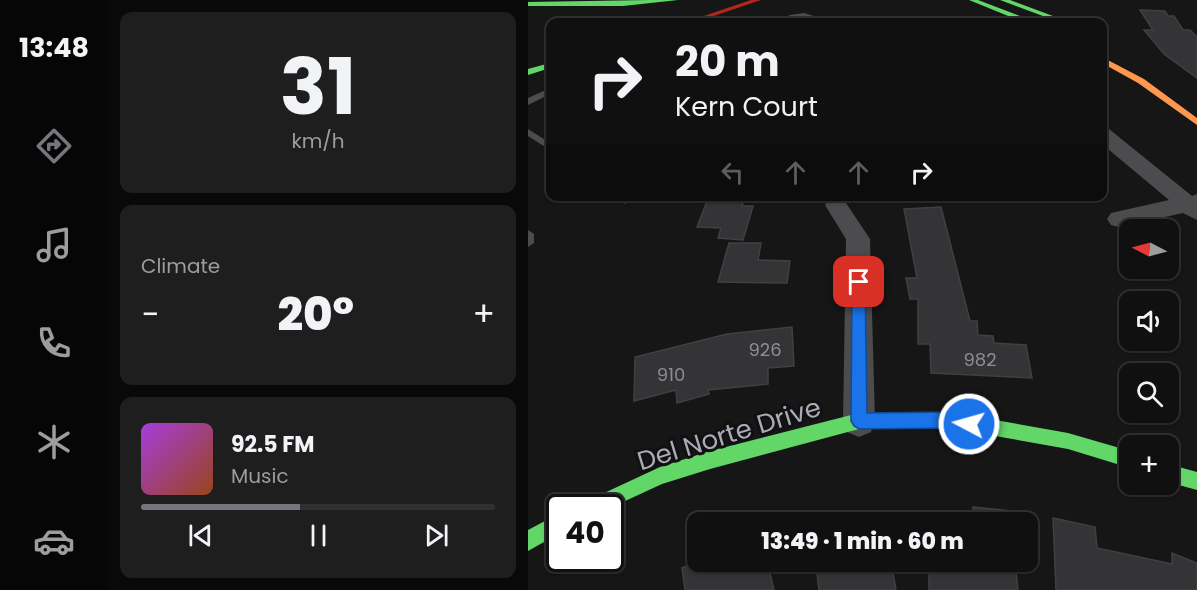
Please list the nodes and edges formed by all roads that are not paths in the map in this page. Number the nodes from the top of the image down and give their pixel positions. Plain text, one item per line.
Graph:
1 (675, 0) edge
2 (758, 0) edge
3 (972, 0) edge
4 (1003, 0) edge
5 (528, 4) edge
6 (623, 4) junction
7 (689, 4) edge
8 (676, 18) dead end
9 (702, 18) edge
10 (788, 18) edge
11 (816, 18) edge
12 (1019, 18) edge
13 (1054, 18) edge
14 (1107, 62) edge
15 (528, 64) edge
16 (546, 66) edge
17 (546, 68) edge
18 (528, 72) edge
19 (546, 93) edge
20 (528, 102) edge
21 (1197, 122) edge
22 (528, 132) edge
23 (1107, 137) edge
24 (546, 144) edge
25 (836, 205) dead end
26 (1194, 205) edge
27 (1119, 219) dead end
28 (528, 234) edge
29 (528, 243) edge
30 (859, 421) junction
31 (1119, 457) edge
32 (1179, 476) edge
33 (1197, 481) edge
34 (621, 494) edge
35 (546, 530) edge
36 (528, 541) edge

1 - 6 main road
2 - 9 main road
3 - 12 main road
4 - 13 main road
5 - 6 main road
6 - 7 main road
7 - 8 main road
10 - 11 lane
14 - 21 main road
15 - 16 lane
17 - 18 main road
19 - 20 lane
22 - 24 lane
23 - 26 street
25 - 30 street
26 - 27 street
28 - 29 lane
30 - 31 main road, Del Norte Drive
30 - 34 main road, Del Norte Drive
32 - 33 main road
35 - 36 main road

